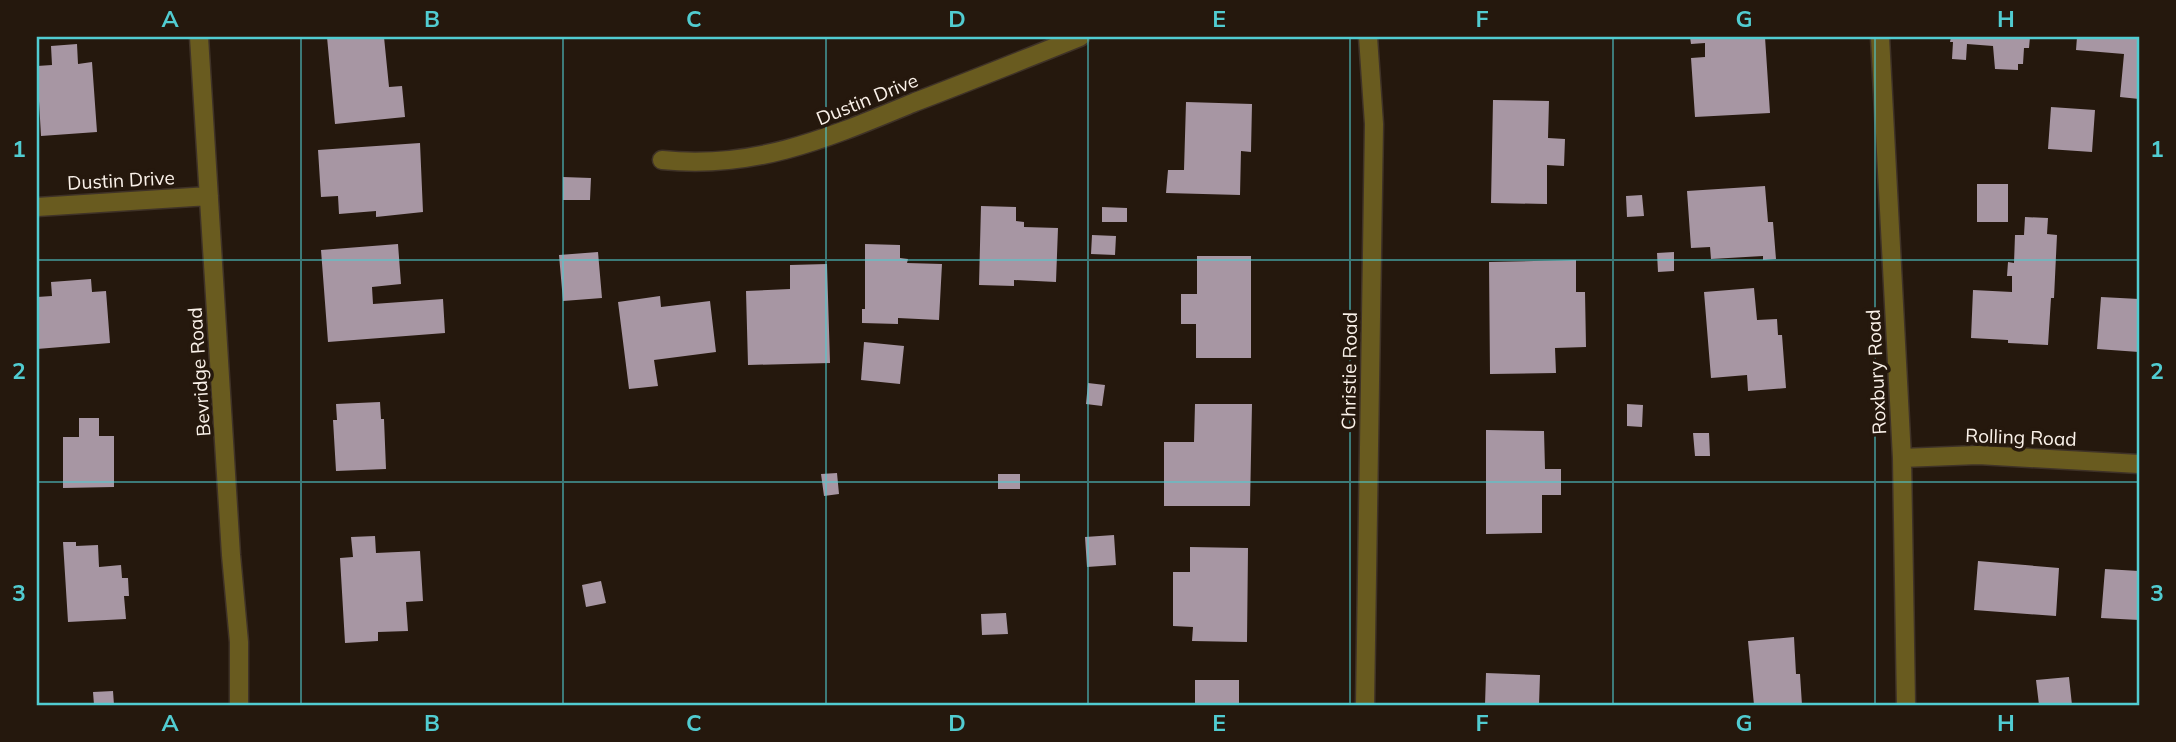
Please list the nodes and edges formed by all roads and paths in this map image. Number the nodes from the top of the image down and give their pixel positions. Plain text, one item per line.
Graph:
1 (199, 37) edge
2 (1080, 37) edge
3 (1368, 37) edge
4 (1880, 37) edge
5 (662, 160) dead end
6 (209, 197) junction
7 (37, 207) edge
8 (1902, 458) junction
9 (2139, 464) edge
10 (239, 705) edge
11 (1365, 705) edge
12 (1906, 705) edge

1 - 6 street, Bevridge Road
2 - 5 street, Dustin Drive
3 - 11 street, Christie Road
4 - 8 street, Roxbury Road
6 - 7 street, Dustin Drive
6 - 10 street, Bevridge Road
8 - 9 street, Rolling Road
8 - 12 street, Roxbury Road

